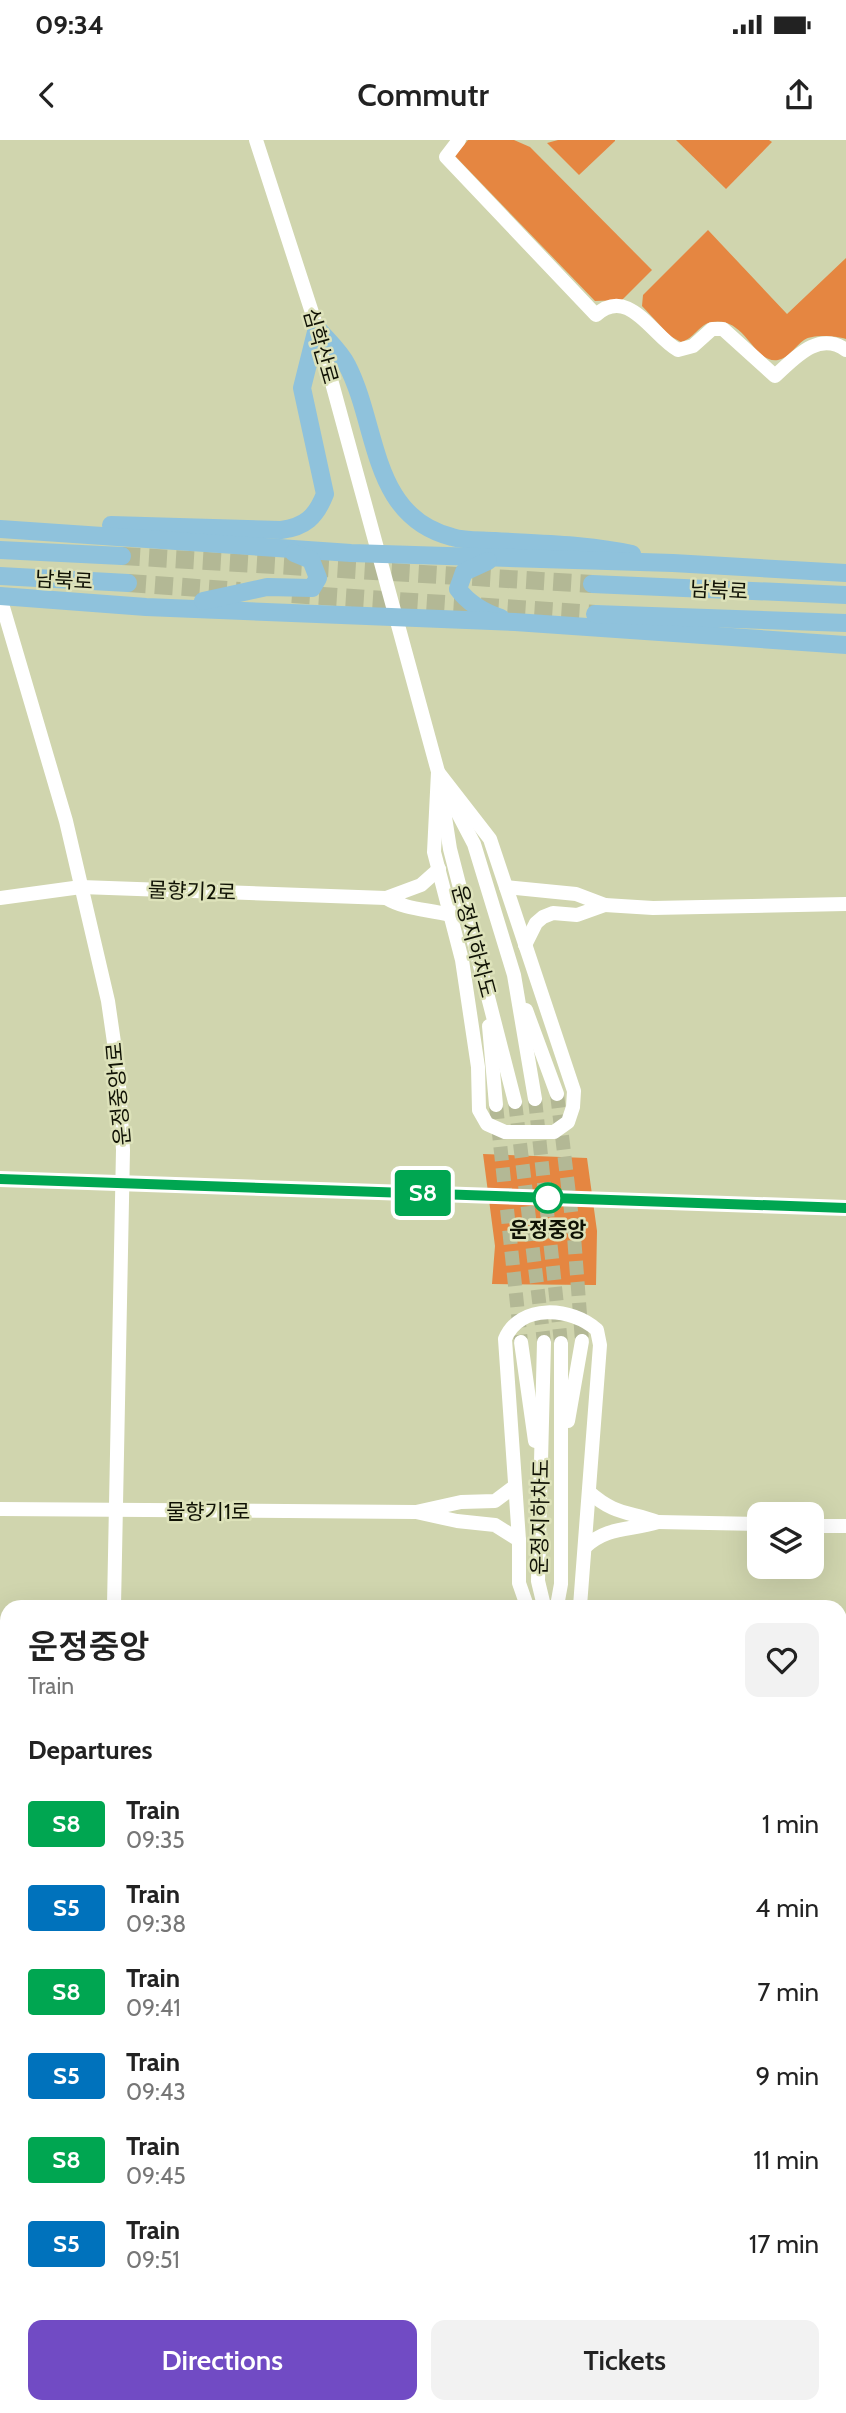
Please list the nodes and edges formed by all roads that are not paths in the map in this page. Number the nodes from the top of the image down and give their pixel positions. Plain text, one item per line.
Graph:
1 (256, 140) edge
2 (459, 140) edge
3 (317, 328) junction
4 (846, 350) edge
5 (5, 529) edge
6 (284, 549) junction
7 (0, 550) edge
8 (380, 555) junction
9 (122, 556) tunnel mouth
10 (498, 558) junction
11 (673, 563) junction
12 (846, 573) edge
13 (0, 576) edge
14 (128, 583) tunnel mouth
15 (592, 584) tunnel mouth
16 (846, 595) edge
17 (0, 596) edge
18 (165, 607) junction
19 (595, 614) tunnel mouth
20 (397, 617) junction
21 (515, 622) junction
22 (846, 623) edge
23 (846, 645) edge
24 (439, 776) junction
25 (439, 869) junction
26 (81, 887) junction
27 (506, 887) junction
28 (0, 898) edge
29 (386, 898) junction
30 (846, 904) edge
31 (605, 905) junction
32 (450, 915) junction
33 (525, 945) junction
34 (484, 975) junction
35 (514, 975) junction
36 (556, 1094) tunnel mouth
37 (535, 1099) tunnel mouth
38 (515, 1102) tunnel mouth
39 (496, 1105) tunnel mouth
40 (582, 1341) tunnel mouth
41 (521, 1342) tunnel mouth
42 (544, 1342) tunnel mouth
43 (561, 1343) tunnel mouth
44 (561, 1460) junction
45 (541, 1480) junction
46 (515, 1486) junction
47 (589, 1492) junction
48 (0, 1509) edge
49 (114, 1511) junction
50 (416, 1511) junction
51 (658, 1522) junction
52 (747, 1524) edge
53 (824, 1526) edge
54 (846, 1527) edge
55 (519, 1541) junction
56 (585, 1547) junction
57 (114, 1600) edge
58 (525, 1600) edge
59 (543, 1600) edge
60 (558, 1600) edge
61 (581, 1600) edge

1 - 3 street, 심학산로
2 - 4 street
3 - 5 main road
3 - 8 street, 심학산로
3 - 11 main road
5 - 6 main road
6 - 8 main road
6 - 18 main road
7 - 9 main road, 남북로
8 - 10 main road
8 - 20 street, 심학산로
10 - 11 main road
10 - 21 main road
11 - 12 main road
13 - 14 main road, 남북로
15 - 16 main road, 남북로
17 - 18 main road
17 - 26 street, 운정중앙1로
18 - 20 main road
19 - 22 main road, 남북로
20 - 21 main road
20 - 24 street, 심학산로
21 - 23 main road
24 - 25 street
24 - 27 street
24 - 34 street, 운정지하차도
24 - 35 street
25 - 29 street
25 - 32 street
26 - 28 street, 물향기2로
26 - 29 street, 물향기2로
26 - 49 street, 운정중앙1로
27 - 31 street
27 - 33 street
29 - 32 street
30 - 31 street
31 - 33 street
32 - 33 street
34 - 38 street, 운정지하차도
34 - 39 street
35 - 36 street
35 - 37 street
40 - 44 street
41 - 45 street
42 - 45 street, 운정지하차도
43 - 44 street, 운정지하차도
44 - 60 street, 운정지하차도
45 - 59 street, 운정지하차도
46 - 47 street
46 - 50 street
46 - 55 street
47 - 51 street
47 - 56 street
48 - 49 street, 물향기1로
49 - 50 street, 물향기1로
49 - 57 street, 운정중앙1로
50 - 55 street
51 - 52 street
51 - 56 street
53 - 54 street
55 - 58 street
56 - 61 street

